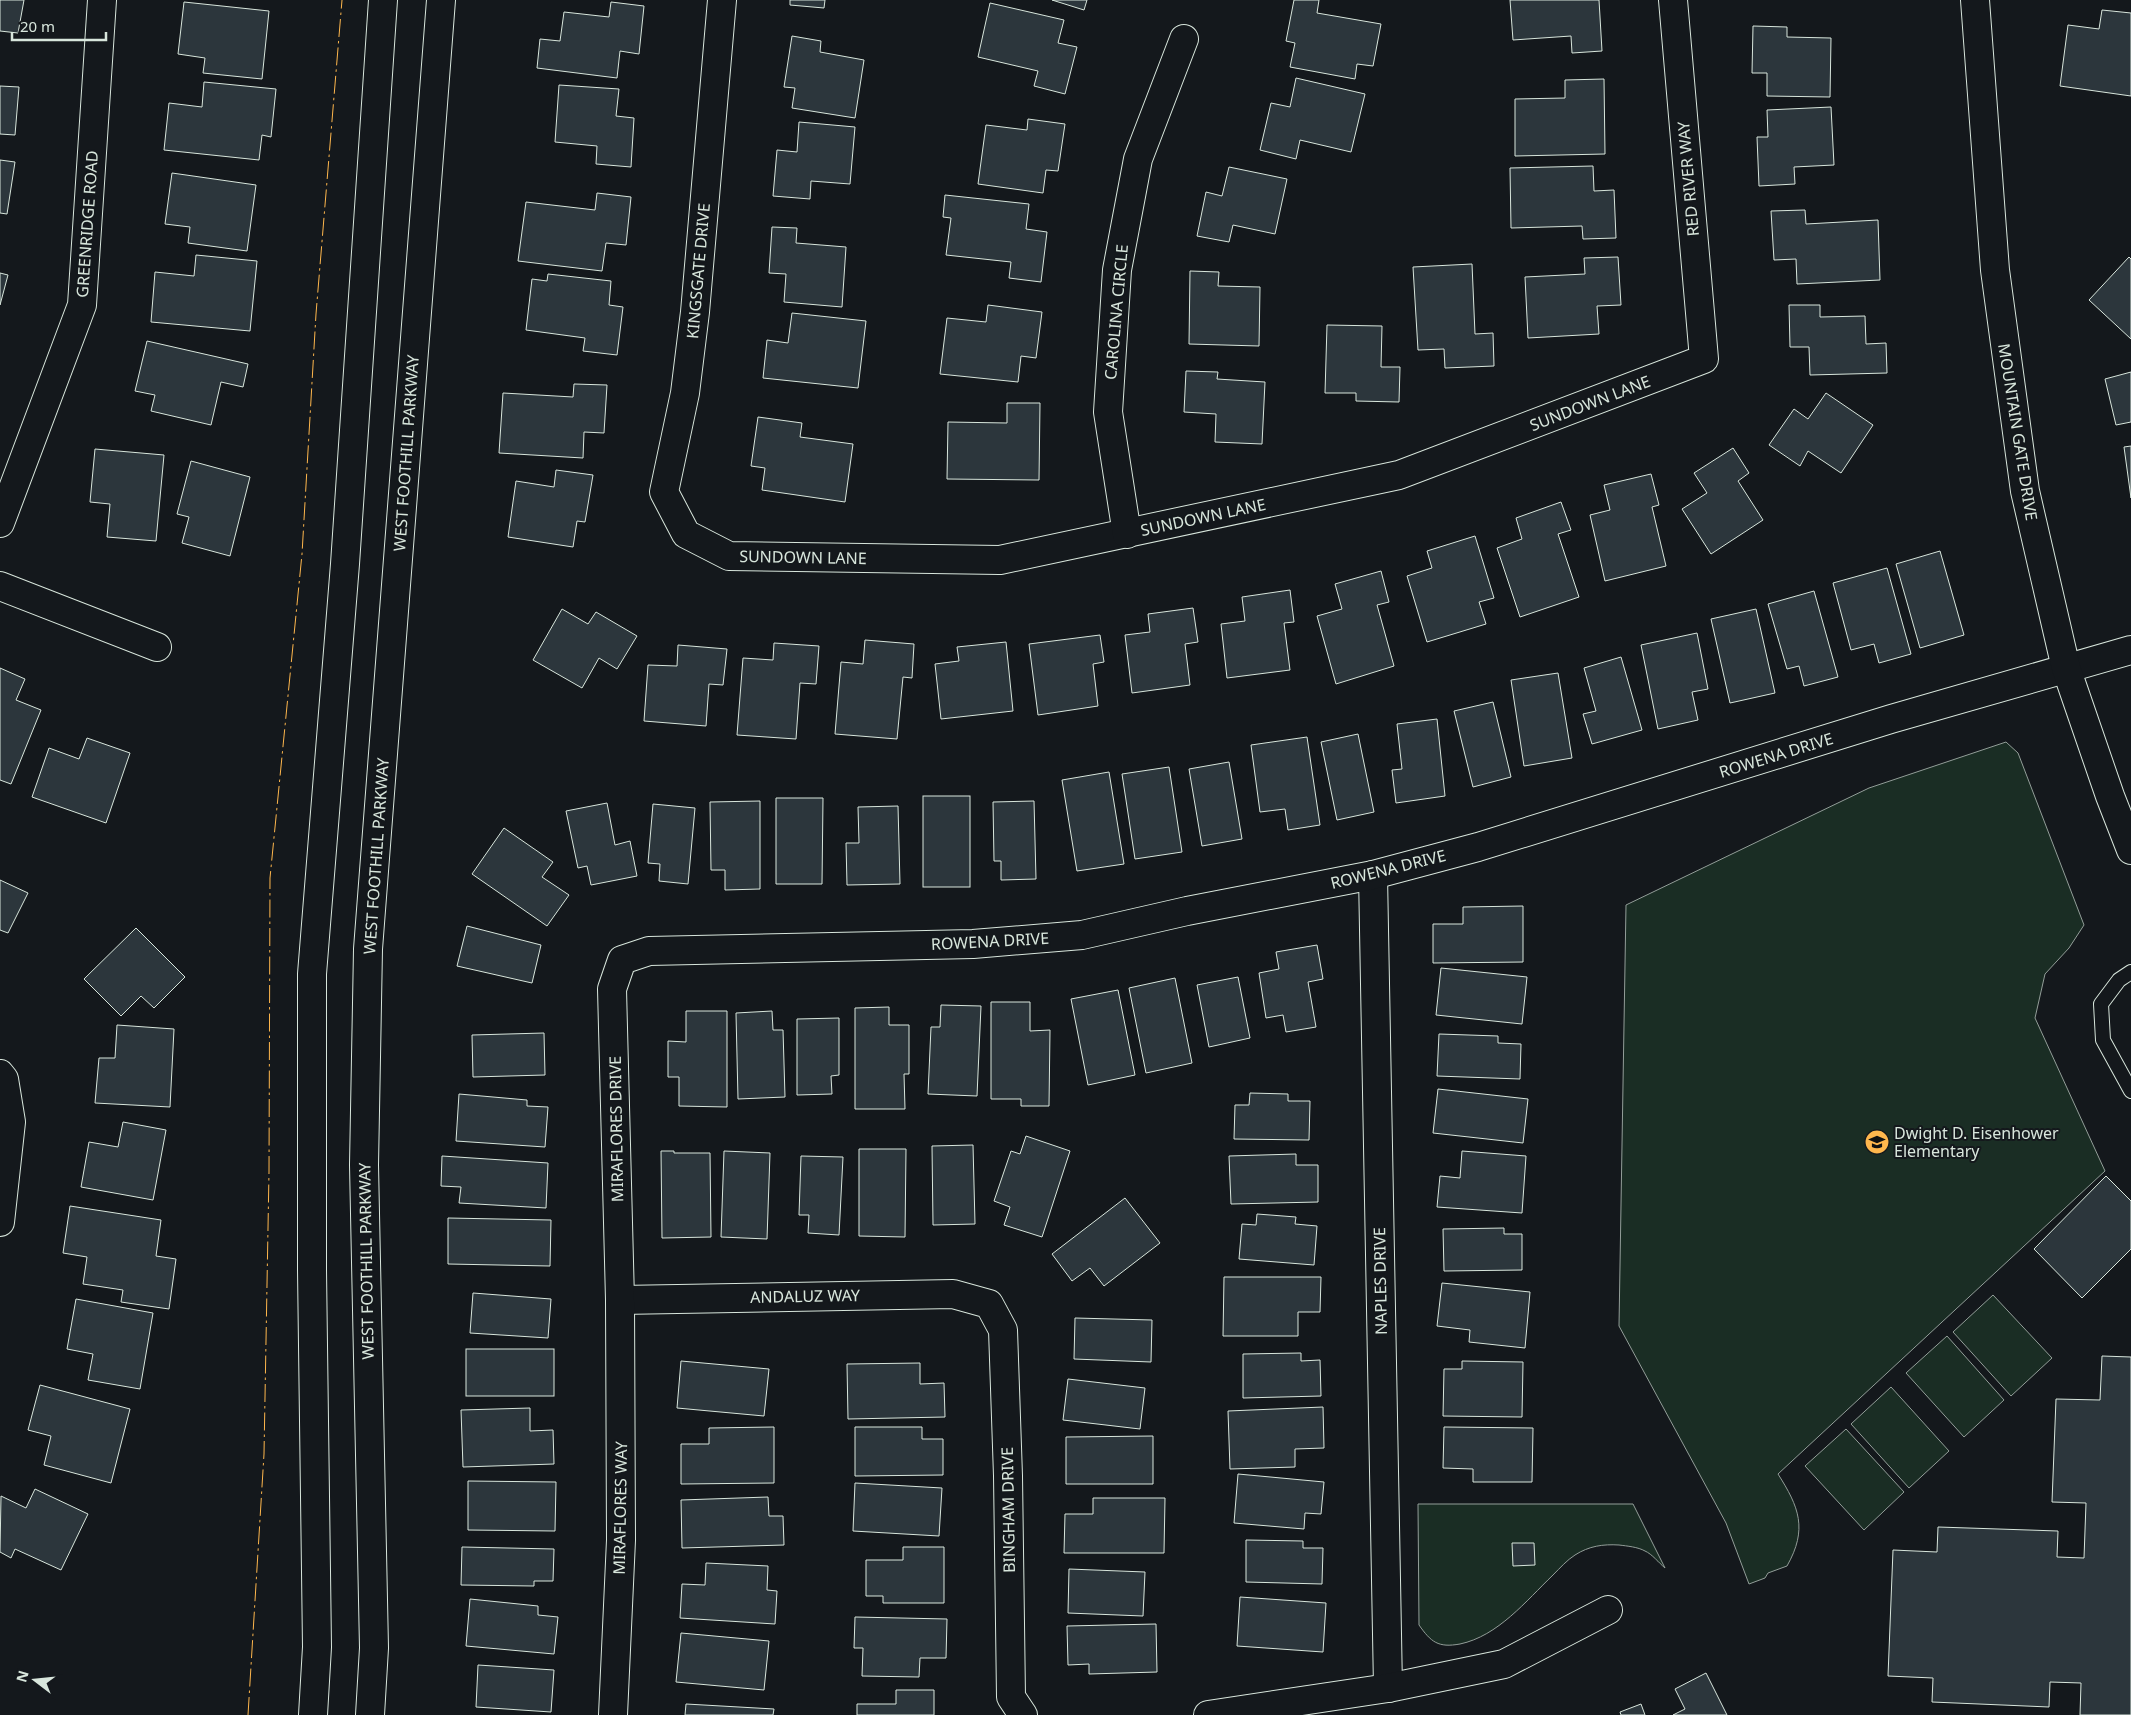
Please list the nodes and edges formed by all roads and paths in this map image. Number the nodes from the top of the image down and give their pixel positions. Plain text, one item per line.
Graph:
1 (102, 0) edge
2 (383, 0) edge
3 (441, 0) edge
4 (722, 0) edge
5 (1673, 0) edge
6 (1975, 0) edge
7 (1184, 39) dead end
8 (1704, 359) joint
9 (0, 523) edge
10 (686, 534) joint
11 (1127, 534) junction
12 (0, 586) edge
13 (157, 647) dead end
14 (2131, 650) edge
15 (2066, 668) junction
16 (2131, 850) edge
17 (1373, 875) junction
18 (622, 960) joint
19 (2131, 972) edge
20 (2, 1077) edge
21 (2131, 1091) edge
22 (0, 1222) edge
23 (620, 1300) junction
24 (989, 1304) joint
25 (1608, 1610) dead end
26 (1388, 1688) junction
27 (313, 1715) edge
28 (370, 1715) edge
29 (613, 1715) edge
30 (1023, 1715) edge
31 (1208, 1715) edge

1 - 9 street, GREENRIDGE ROAD
2 - 27 street
3 - 28 street, WEST FOOTHILL PARKWAY
4 - 10 street, KINGSGATE DRIVE
5 - 8 street, RED RIVER WAY
6 - 15 street, MOUNTAIN GATE DRIVE
7 - 11 street, CAROLINA CIRCLE
8 - 11 street, SUNDOWN LANE
10 - 11 street, SUNDOWN LANE
12 - 13 street
14 - 15 street, ROWENA DRIVE
15 - 16 street, MOUNTAIN GATE DRIVE
15 - 17 street, ROWENA DRIVE
17 - 18 street, ROWENA DRIVE
17 - 26 street, NAPLES DRIVE
18 - 23 street, MIRAFLORES DRIVE
19 - 21 lane
20 - 22 street
23 - 24 street, ANDALUZ WAY
23 - 29 street, MIRAFLORES WAY
24 - 30 street, BINGHAM DRIVE
25 - 26 street
26 - 31 street

